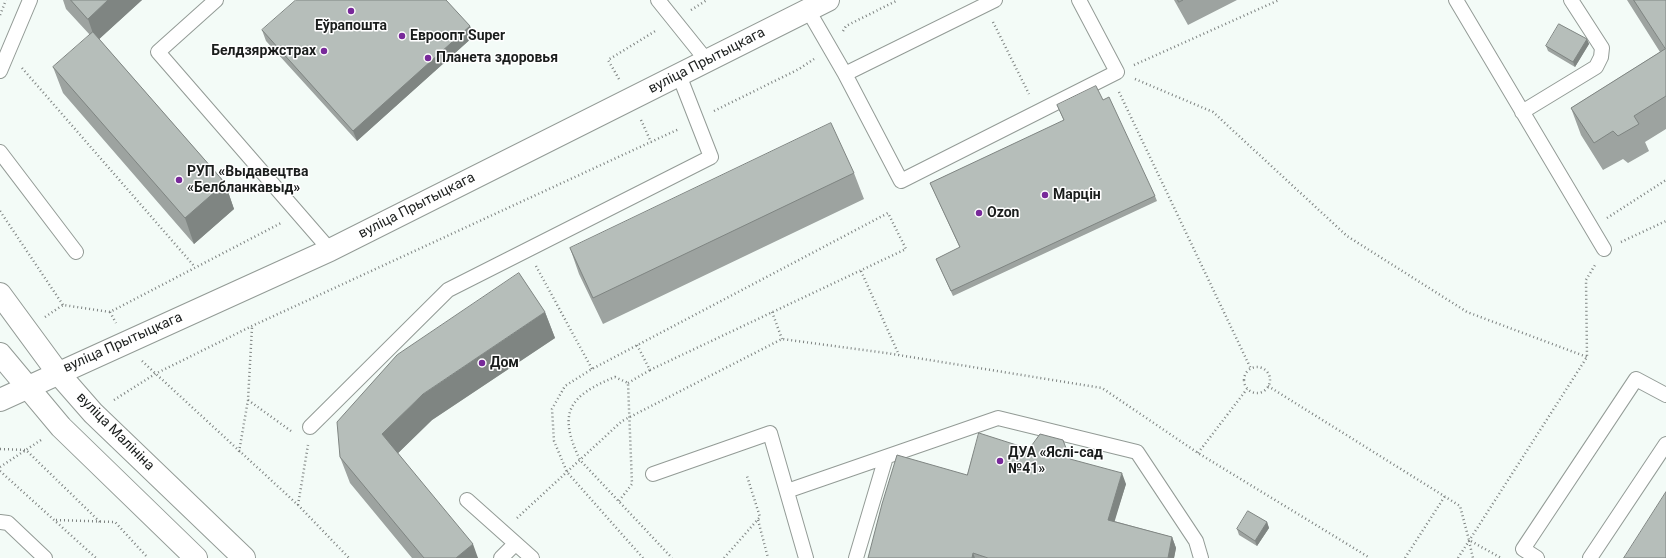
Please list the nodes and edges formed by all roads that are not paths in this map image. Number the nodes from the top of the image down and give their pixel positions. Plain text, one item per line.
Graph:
1 (30, 0) edge
2 (216, 0) edge
3 (658, 0) edge
4 (828, 0) edge
5 (1079, 0) edge
6 (1456, 0) edge
7 (1571, 0) edge
8 (990, 3) edge
9 (808, 10) junction
10 (707, 61) junction
11 (0, 70) edge
12 (845, 74) junction
13 (679, 75) junction
14 (1522, 112) junction
15 (0, 152) edge
16 (1604, 249) road end
17 (330, 250) junction
18 (76, 252) dead end
19 (0, 294) edge
20 (0, 354) edge
21 (58, 372) junction
22 (28, 387) junction
23 (1666, 395) edge
24 (0, 400) edge
25 (310, 427) road end
26 (1666, 444) edge
27 (886, 457) junction
28 (653, 474) dead end
29 (787, 490) junction
30 (467, 500) dead end
31 (0, 522) edge
32 (515, 544) junction
33 (45, 558) edge
34 (196, 558) edge
35 (244, 558) edge
36 (501, 558) edge
37 (532, 558) edge
38 (806, 558) edge
39 (856, 558) edge
40 (1201, 558) edge
41 (1537, 558) edge
42 (1590, 558) edge

1 - 11 lane
2 - 17 lane
3 - 10 lane
4 - 9 street, вуліца Прытыцкага
5 - 12 lane
6 - 14 lane
7 - 14 lane
8 - 12 lane
9 - 10 street, вуліца Прытыцкага
9 - 12 lane
10 - 13 street, вуліца Прытыцкага
13 - 17 street, вуліца Прытыцкага
13 - 25 lane
14 - 16 lane
15 - 18 lane
17 - 21 street, вуліца Прытыцкага
19 - 21 street, вуліца Малініна
20 - 22 street
21 - 22 street, вуліца Прытыцкага
21 - 35 street, вуліца Малініна
22 - 24 street, вуліца Прытыцкага
22 - 34 street
23 - 41 lane
26 - 42 lane
27 - 29 lane
27 - 39 lane
27 - 40 lane
28 - 29 lane
29 - 38 lane
30 - 32 lane
31 - 33 lane
32 - 36 lane
32 - 37 lane

